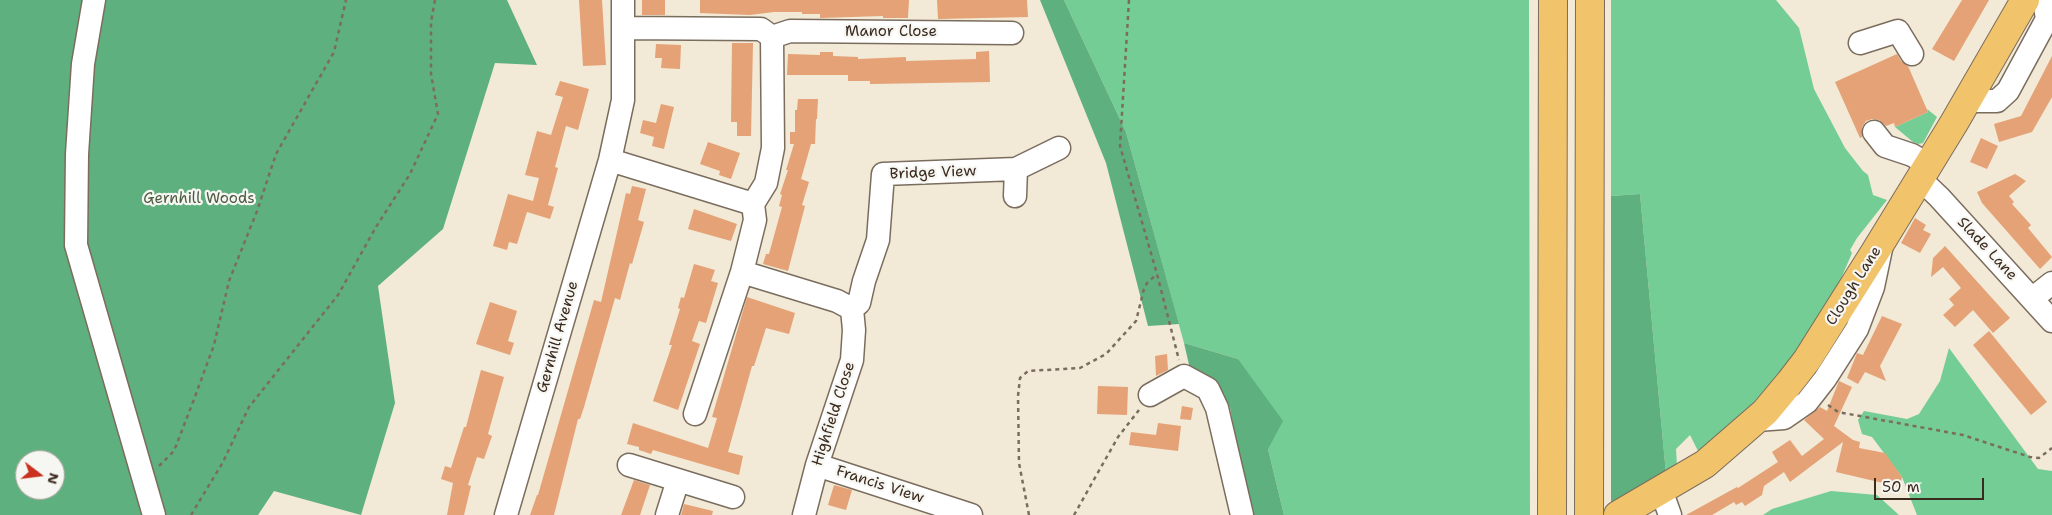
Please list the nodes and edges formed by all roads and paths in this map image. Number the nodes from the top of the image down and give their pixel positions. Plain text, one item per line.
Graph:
1 (94, 0) edge
2 (346, 0) edge
3 (435, 0) edge
4 (623, 0) edge
5 (1129, 0) edge
6 (1553, 0) edge
7 (1590, 0) edge
8 (2025, 0) edge
9 (2044, 0) edge
10 (623, 28) junction
11 (1012, 33) dead end
12 (772, 37) junction
13 (1860, 43) dead end
14 (1912, 54) dead end
15 (1967, 101) junction
16 (1874, 132) dead end
17 (1059, 148) dead end
18 (610, 160) junction
19 (1016, 169) junction
20 (1924, 172) junction
21 (1015, 196) dead end
22 (753, 204) junction
23 (1884, 238) junction
24 (742, 272) junction
25 (1157, 274) junction
26 (2052, 283) edge
27 (2033, 298) junction
28 (852, 309) junction
29 (2052, 321) edge
30 (1184, 376) junction
31 (1150, 395) joint
32 (1812, 395) junction
33 (695, 414) dead end
34 (1757, 420) junction
35 (2052, 448) edge
36 (817, 465) junction
37 (630, 466) dead end
38 (678, 480) junction
39 (144, 482) junction
40 (733, 496) dead end
41 (1665, 502) edge
42 (1589, 513) edge
43 (154, 515) edge
44 (191, 515) edge
45 (506, 515) edge
46 (667, 515) edge
47 (804, 515) edge
48 (971, 515) edge
49 (1028, 515) edge
50 (1074, 515) edge
51 (1242, 515) edge
52 (1552, 515) edge
53 (1618, 515) edge

1 - 39 street
2 - 39 path
3 - 44 path
4 - 10 street, Gernhill Avenue
5 - 25 path
6 - 52 main road
7 - 42 main road
8 - 15 main road, Clough Lane
9 - 15 street
10 - 12 street
10 - 18 street, Gernhill Avenue
11 - 12 street, Manor Close
12 - 22 street
13 - 14 street
15 - 20 main road, Clough Lane
16 - 20 street, Slade Lane
17 - 19 street, Bridge View
18 - 22 street
18 - 45 street, Gernhill Avenue
19 - 21 street
19 - 28 street, Bridge View
20 - 23 main road, Clough Lane
20 - 27 street, Slade Lane
22 - 24 street
23 - 32 street
23 - 34 main road, Clough Lane
24 - 28 street
24 - 33 street
25 - 30 path
25 - 49 path
26 - 27 street
27 - 29 street, Slade Lane
28 - 36 street, Highfield Close
30 - 31 street
30 - 51 street
31 - 50 path
32 - 34 street
32 - 35 path
34 - 41 main road, Clough Lane
36 - 47 street, Highfield Close
36 - 48 street, Francis View
37 - 38 street
38 - 40 street
38 - 46 street
39 - 43 street
41 - 53 main road, Clough Lane

